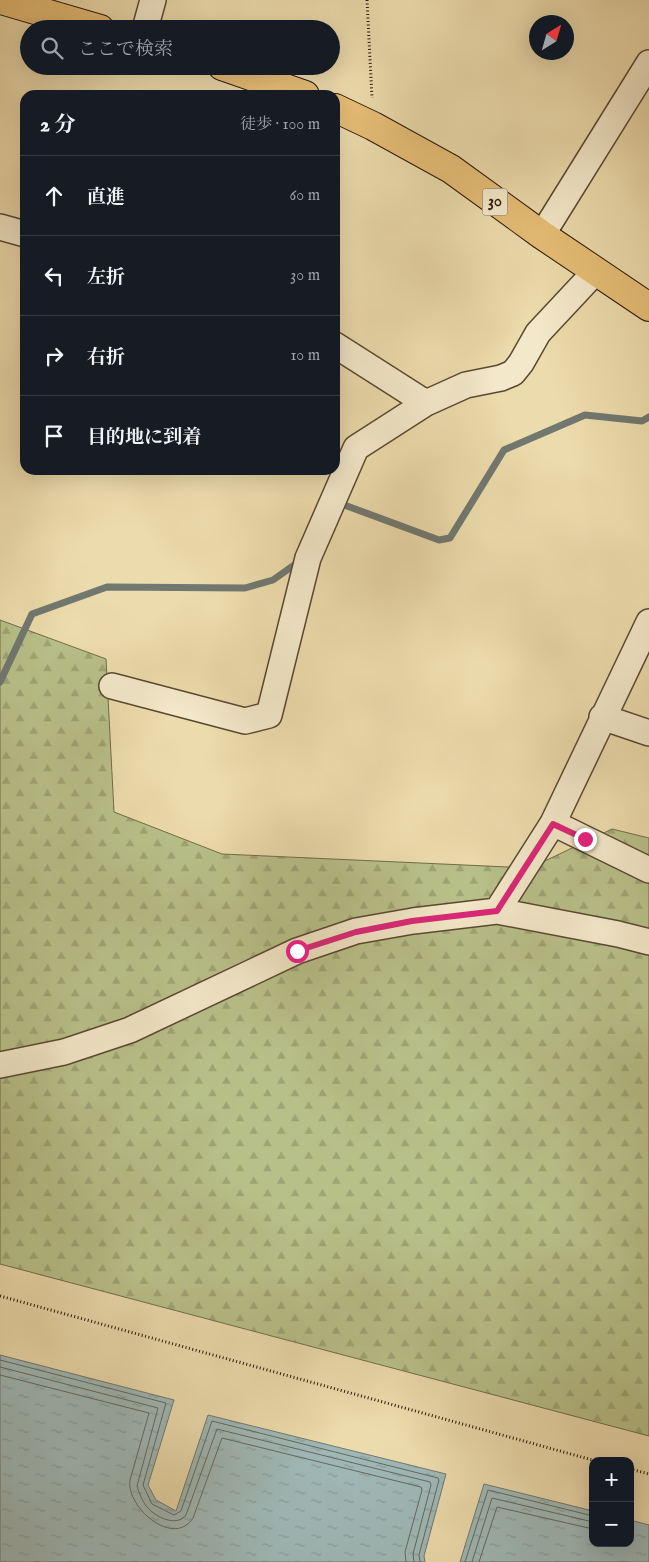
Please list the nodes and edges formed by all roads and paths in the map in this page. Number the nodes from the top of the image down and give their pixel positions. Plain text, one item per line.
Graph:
1 (1, 0) edge
2 (153, 0) edge
3 (367, 0) edge
4 (69, 20) edge
5 (147, 20) edge
6 (649, 63) edge
7 (247, 75) edge
8 (290, 90) edge
9 (340, 110) edge
10 (373, 126) junction
11 (0, 228) edge
12 (20, 233) edge
13 (542, 236) junction
14 (595, 272) junction
15 (649, 308) edge
16 (340, 348) edge
17 (426, 403) junction
18 (649, 622) edge
19 (112, 686) dead end
20 (602, 717) junction
21 (649, 734) edge
22 (553, 824) junction
23 (649, 870) edge
24 (497, 911) junction
25 (649, 942) edge
26 (0, 1065) edge
27 (0, 1296) edge
28 (589, 1459) edge
29 (634, 1470) edge
30 (649, 1474) edge

1 - 4 main road
2 - 5 street
3 - 10 path
6 - 13 street
7 - 8 main road
9 - 10 main road, 30
10 - 13 main road, 30
11 - 12 street
13 - 14 main road, 30
14 - 15 main road, 30
14 - 17 street
16 - 17 street
17 - 19 street
18 - 20 street
20 - 21 street
20 - 22 street
22 - 23 street
22 - 24 street
24 - 25 street
24 - 26 street
27 - 28 path
29 - 30 path

